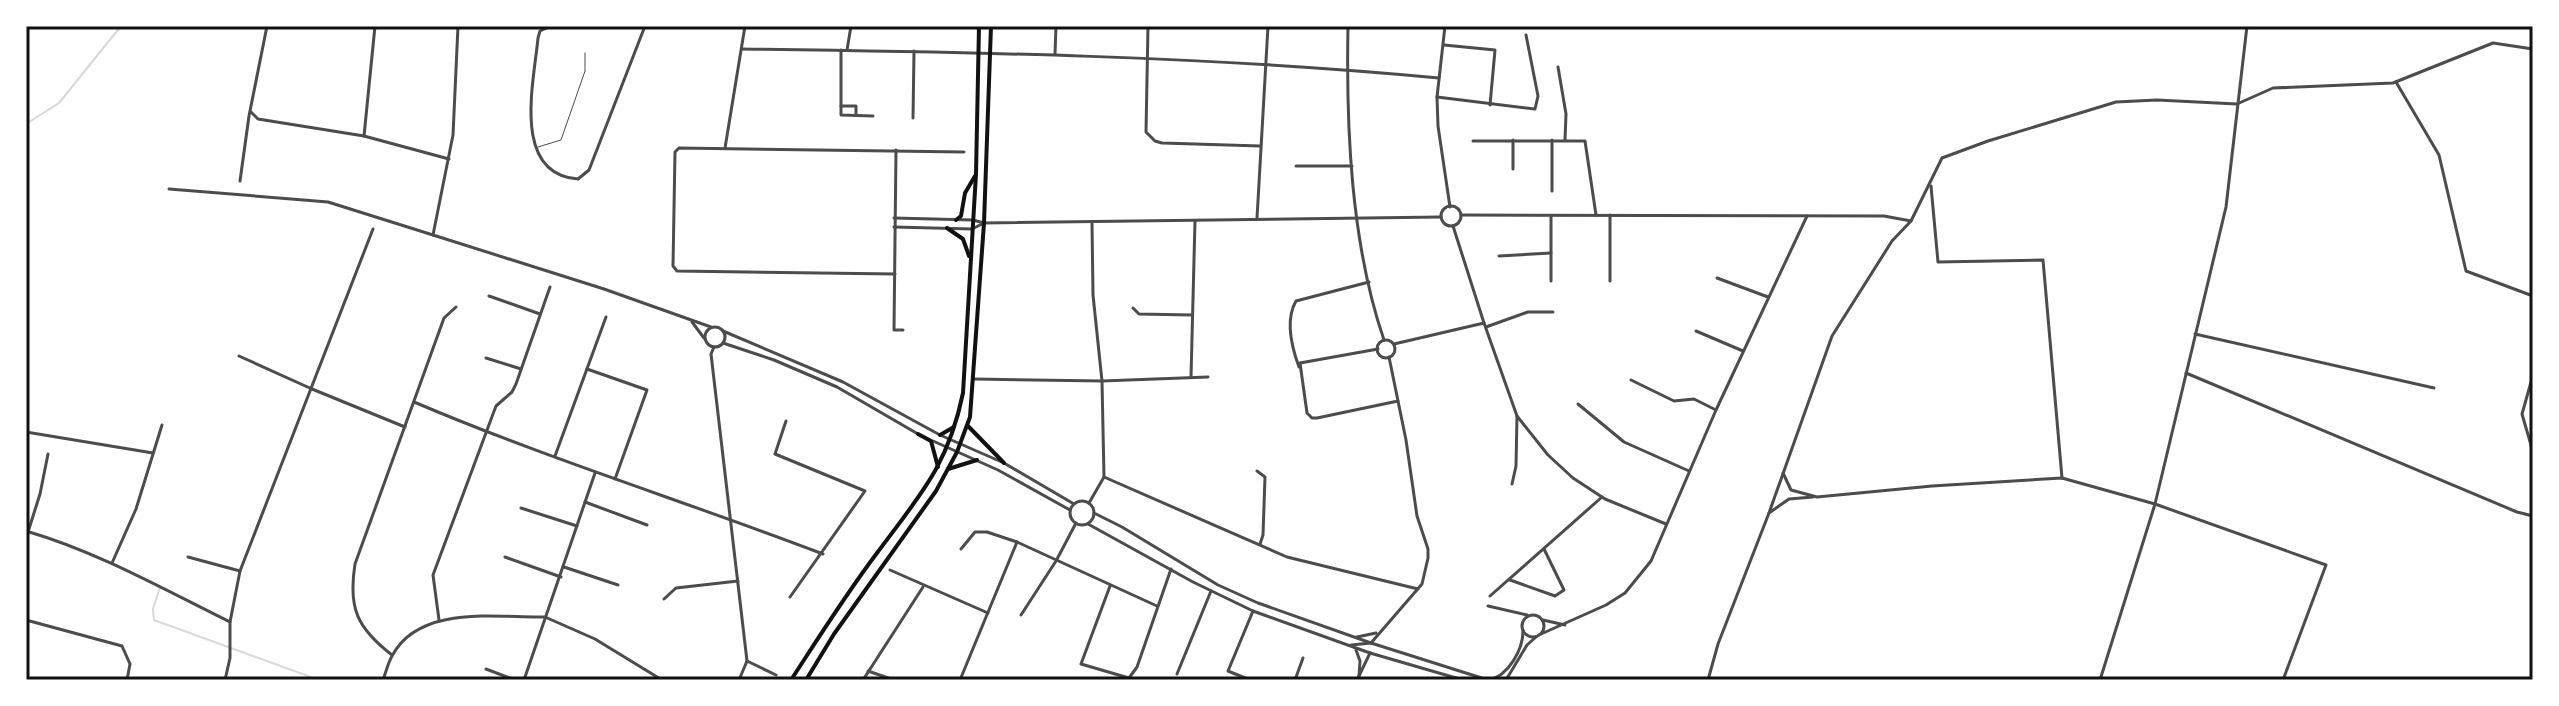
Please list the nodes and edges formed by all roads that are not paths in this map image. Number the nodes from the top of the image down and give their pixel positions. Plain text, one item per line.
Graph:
1 (267, 26) edge
2 (375, 26) edge
3 (458, 26) edge
4 (551, 26) edge
5 (645, 26) edge
6 (745, 26) edge
7 (851, 26) edge
8 (979, 26) edge
9 (991, 26) edge
10 (1056, 26) edge
11 (1148, 26) edge
12 (1268, 26) edge
13 (1348, 26) edge
14 (1445, 26) edge
15 (2247, 26) edge
16 (1526, 35) dead end
17 (1444, 45) junction
18 (742, 49) junction
19 (2533, 49) edge
20 (844, 50) junction
21 (914, 51) junction
22 (979, 52) junction
23 (991, 52) junction
24 (585, 53) dead end
25 (1055, 55) junction
26 (1147, 59) junction
27 (1266, 65) junction
28 (1558, 67) dead end
29 (1347, 70) junction
30 (1439, 78) junction
31 (2396, 82) junction
32 (1437, 97) junction
33 (2237, 104) junction
34 (1490, 105) junction
35 (841, 106) junction
36 (251, 112) junction
37 (856, 116) junction
38 (873, 116) dead end
39 (913, 118) dead end
40 (364, 136) junction
41 (1513, 140) junction
42 (1552, 140) junction
43 (1565, 140) junction
44 (1473, 141) dead end
45 (1260, 146) junction
46 (535, 148) junction
47 (725, 148) junction
48 (896, 150) junction
49 (964, 152) dead end
50 (449, 159) junction
51 (1296, 166) dead end
52 (1353, 166) junction
53 (1513, 169) dead end
54 (976, 174) junction
55 (240, 181) dead end
56 (1931, 183) junction
57 (169, 189) dead end
58 (1552, 191) dead end
59 (1450, 207) junction
60 (1461, 215) junction
61 (1596, 215) junction
62 (1610, 215) junction
63 (1551, 216) junction
64 (1807, 216) junction
65 (1356, 217) junction
66 (1441, 217) junction
67 (894, 218) junction
68 (1257, 219) junction
69 (956, 220) junction
70 (973, 220) junction
71 (1195, 221) junction
72 (1911, 221) junction
73 (1092, 222) junction
74 (984, 223) junction
75 (1453, 226) junction
76 (894, 227) junction
77 (947, 228) junction
78 (373, 229) dead end
79 (972, 229) junction
80 (433, 235) junction
81 (1551, 253) junction
82 (1499, 256) dead end
83 (970, 262) junction
84 (895, 274) junction
85 (1717, 278) dead end
86 (1551, 281) dead end
87 (1610, 281) dead end
88 (1369, 282) junction
89 (550, 287) dead end
90 (489, 296) dead end
91 (2533, 296) edge
92 (1768, 297) junction
93 (456, 307) dead end
94 (1133, 308) dead end
95 (1553, 312) dead end
96 (540, 314) junction
97 (1192, 315) junction
98 (606, 317) dead end
99 (894, 318) junction
100 (901, 318) dead end
101 (689, 319) junction
102 (894, 324) junction
103 (902, 324) dead end
104 (1485, 325) junction
105 (711, 327) junction
106 (903, 330) dead end
107 (723, 331) junction
108 (1696, 331) dead end
109 (2195, 334) junction
110 (704, 338) junction
111 (1384, 340) junction
112 (723, 343) junction
113 (1394, 344) junction
114 (714, 347) junction
115 (1378, 349) junction
116 (1743, 351) junction
117 (239, 356) dead end
118 (1389, 357) junction
119 (486, 358) dead end
120 (1299, 368) junction
121 (521, 369) junction
122 (587, 369) junction
123 (2186, 373) junction
124 (2533, 375) edge
125 (1191, 377) junction
126 (1208, 377) dead end
127 (974, 379) junction
128 (1631, 380) dead end
129 (1102, 381) junction
130 (2434, 388) dead end
131 (312, 389) junction
132 (1398, 401) junction
133 (414, 402) junction
134 (1578, 404) dead end
135 (1716, 410) junction
136 (1517, 416) junction
137 (786, 421) dead end
138 (162, 425) dead end
139 (956, 426) junction
140 (968, 426) junction
141 (405, 427) junction
142 (487, 431) junction
143 (26, 432) edge
144 (918, 434) junction
145 (940, 435) junction
146 (950, 439) junction
147 (960, 443) junction
148 (947, 447) junction
149 (957, 452) junction
150 (2533, 452) edge
151 (153, 453) junction
152 (48, 454) dead end
153 (555, 457) junction
154 (977, 460) junction
155 (1004, 463) junction
156 (938, 467) junction
157 (948, 469) junction
158 (1257, 471) dead end
159 (1689, 471) junction
160 (1782, 471) junction
161 (595, 473) junction
162 (1104, 477) junction
163 (2062, 478) junction
164 (615, 479) junction
165 (1512, 484) dead end
166 (1602, 497) junction
167 (1817, 497) junction
168 (585, 502) junction
169 (1089, 503) junction
170 (1074, 504) junction
171 (2155, 504) junction
172 (521, 508) dead end
173 (1070, 510) junction
174 (1094, 513) junction
175 (1769, 513) junction
176 (2533, 516) edge
177 (731, 519) junction
178 (1076, 523) junction
179 (1088, 524) junction
180 (1666, 524) junction
181 (647, 525) dead end
182 (577, 526) junction
183 (27, 531) edge
184 (1017, 542) junction
185 (1260, 544) junction
186 (961, 549) dead end
187 (1544, 549) junction
188 (823, 554) junction
189 (188, 557) dead end
190 (505, 557) dead end
191 (1056, 561) junction
192 (112, 563) junction
193 (564, 567) junction
194 (1171, 569) junction
195 (890, 570) dead end
196 (240, 571) junction
197 (561, 577) junction
198 (1509, 580) junction
199 (738, 581) junction
200 (618, 585) dead end
201 (1110, 586) junction
202 (923, 587) junction
203 (1418, 589) junction
204 (1211, 591) junction
205 (1490, 596) dead end
206 (790, 597) dead end
207 (664, 599) dead end
208 (1158, 606) junction
209 (1488, 606) dead end
210 (1253, 611) junction
211 (1513, 612) junction
212 (988, 613) junction
213 (1021, 615) dead end
214 (1529, 616) junction
215 (545, 617) junction
216 (26, 620) edge
217 (439, 620) junction
218 (1543, 620) junction
219 (230, 622) junction
220 (1522, 624) junction
221 (1565, 625) junction
222 (1379, 631) junction
223 (1523, 631) junction
224 (1541, 634) junction
225 (1355, 637) junction
226 (1536, 637) junction
227 (1371, 643) junction
228 (1343, 644) junction
229 (1365, 645) junction
230 (1354, 648) junction
231 (1370, 653) junction
232 (392, 655) junction
233 (1303, 658) dead end
234 (747, 661) junction
235 (486, 669) dead end
236 (868, 671) junction
237 (1177, 674) dead end
238 (776, 675) dead end
239 (1358, 678) edge
240 (127, 680) edge
241 (225, 680) edge
242 (383, 680) edge
243 (515, 680) edge
244 (524, 680) edge
245 (662, 680) edge
246 (739, 680) edge
247 (791, 680) edge
248 (806, 680) edge
249 (863, 680) edge
250 (894, 680) edge
251 (960, 680) edge
252 (1250, 680) edge
253 (1295, 680) edge
254 (1463, 680) edge
255 (1488, 680) edge
256 (1506, 680) edge
257 (1708, 680) edge
258 (2100, 680) edge
259 (2283, 680) edge

1 - 36 street
2 - 40 street
3 - 50 street
4 - 46 street
5 - 46 street
6 - 18 street
7 - 20 street
8 - 22 main road
9 - 23 main road
10 - 25 street
11 - 26 street
12 - 27 street
13 - 29 street
14 - 17 street
15 - 33 street
16 - 34 street
17 - 30 street
17 - 34 street
18 - 20 street
18 - 47 street
19 - 31 street
20 - 21 street
20 - 35 street
21 - 22 street
21 - 39 street
22 - 23 street
22 - 54 main road
23 - 25 street
23 - 74 main road
24 - 46 lane
25 - 26 street
26 - 27 street
26 - 45 street
27 - 29 street
27 - 45 street
28 - 43 street
29 - 30 street
29 - 52 street
30 - 32 street
31 - 33 street
31 - 91 street
32 - 34 street
32 - 59 street
33 - 56 street
33 - 109 street
35 - 37 street
35 - 37 street
36 - 40 street
36 - 55 street
37 - 38 street
40 - 50 street
41 - 42 street
41 - 44 street
41 - 53 street
42 - 43 street
42 - 58 street
43 - 61 street
45 - 68 street
47 - 48 street
47 - 84 street
48 - 49 street
48 - 67 street
50 - 80 street
51 - 52 street
52 - 65 street
54 - 69 main road
54 - 70 main road
56 - 72 street
56 - 163 street
57 - 80 street
59 - 60 street
59 - 66 street
60 - 63 street
60 - 75 street
61 - 62 street
61 - 63 street
62 - 64 street
62 - 87 street
63 - 81 street
64 - 72 street
64 - 92 street
65 - 66 street
65 - 68 street
65 - 88 street
66 - 75 street
67 - 69 street
67 - 76 street
68 - 71 street
69 - 70 street
70 - 74 street
70 - 79 main road
71 - 73 street
71 - 97 street
72 - 160 street
73 - 74 street
73 - 129 street
74 - 79 street
74 - 127 main road
75 - 104 street
76 - 77 street
76 - 84 street
77 - 79 street
77 - 83 main road
78 - 131 street
79 - 83 main road
80 - 101 street
81 - 82 street
81 - 86 street
83 - 139 main road
84 - 99 street
85 - 92 street
88 - 111 street
88 - 120 street
89 - 96 street
90 - 96 street
92 - 116 street
93 - 133 street
94 - 97 street
95 - 104 street
96 - 121 street
97 - 125 street
98 - 122 street
99 - 100 street
99 - 102 street
101 - 105 street
101 - 110 street
102 - 103 street
102 - 106 street
104 - 113 street
104 - 136 street
105 - 107 street
105 - 110 street
107 - 112 street
107 - 145 street
108 - 116 street
109 - 123 street
109 - 130 street
110 - 114 street
111 - 113 street
111 - 115 street
112 - 114 street
112 - 144 street
113 - 118 street
114 - 177 street
115 - 118 street
115 - 120 street
116 - 135 street
117 - 131 street
118 - 132 street
119 - 121 street
120 - 132 street
121 - 142 street
122 - 153 street
122 - 164 street
123 - 171 street
123 - 176 street
124 - 150 street
125 - 126 street
125 - 129 street
127 - 129 street
127 - 140 main road
128 - 135 street
129 - 162 street
131 - 141 street
131 - 196 street
132 - 203 street
133 - 141 street
133 - 142 street
134 - 159 street
135 - 159 street
136 - 165 street
136 - 166 street
137 - 188 street
138 - 151 street
139 - 145 main road
139 - 146 main road
140 - 147 main road
140 - 155 main road
141 - 232 street
142 - 153 street
142 - 217 street
143 - 151 street
144 - 148 street
144 - 156 main road
145 - 146 street
146 - 147 street
146 - 148 main road
147 - 149 main road
147 - 155 street
148 - 149 street
148 - 156 main road
149 - 154 street
149 - 157 main road
151 - 192 street
152 - 183 street
153 - 161 street
154 - 157 main road
154 - 173 street
155 - 170 street
156 - 247 main road
157 - 248 main road
158 - 185 street
159 - 180 street
160 - 167 street
160 - 175 street
161 - 164 street
161 - 168 street
162 - 169 street
162 - 185 street
163 - 167 street
163 - 171 street
164 - 177 street
166 - 180 street
166 - 187 street
167 - 175 street
168 - 181 street
168 - 182 street
169 - 170 street
169 - 174 street
170 - 173 street
171 - 258 street
171 - 259 street
172 - 182 street
173 - 178 street
174 - 179 street
174 - 225 street
175 - 257 street
177 - 188 street
177 - 199 street
178 - 179 street
178 - 191 street
179 - 194 street
180 - 221 street
182 - 193 street
183 - 192 street
184 - 186 street
184 - 191 street
184 - 212 street
185 - 203 street
187 - 198 street
187 - 198 street
188 - 206 street
189 - 196 street
190 - 197 street
191 - 201 street
191 - 213 street
192 - 219 street
193 - 197 street
193 - 200 street
194 - 204 street
194 - 208 street
195 - 202 street
196 - 219 street
197 - 215 street
198 - 205 street
199 - 207 street
199 - 234 street
201 - 208 street
201 - 208 street
202 - 212 street
202 - 236 street
203 - 222 street
204 - 210 street
204 - 237 street
209 - 211 street
210 - 228 street
210 - 252 street
211 - 214 street
211 - 220 street
212 - 251 street
214 - 218 street
214 - 220 street
215 - 217 street
215 - 244 street
215 - 245 street
216 - 240 street
217 - 232 street
218 - 221 street
218 - 224 street
219 - 241 street
220 - 223 street
221 - 224 street
222 - 225 street
222 - 227 street
223 - 226 street
223 - 255 street
224 - 226 street
225 - 227 street
225 - 229 street
226 - 256 street
227 - 229 street
227 - 255 street
228 - 229 street
228 - 230 street
229 - 231 street
230 - 231 street
230 - 239 street
231 - 239 street
231 - 254 street
232 - 242 street
233 - 253 street
234 - 238 street
234 - 246 street
235 - 243 street
236 - 249 street
236 - 250 street

